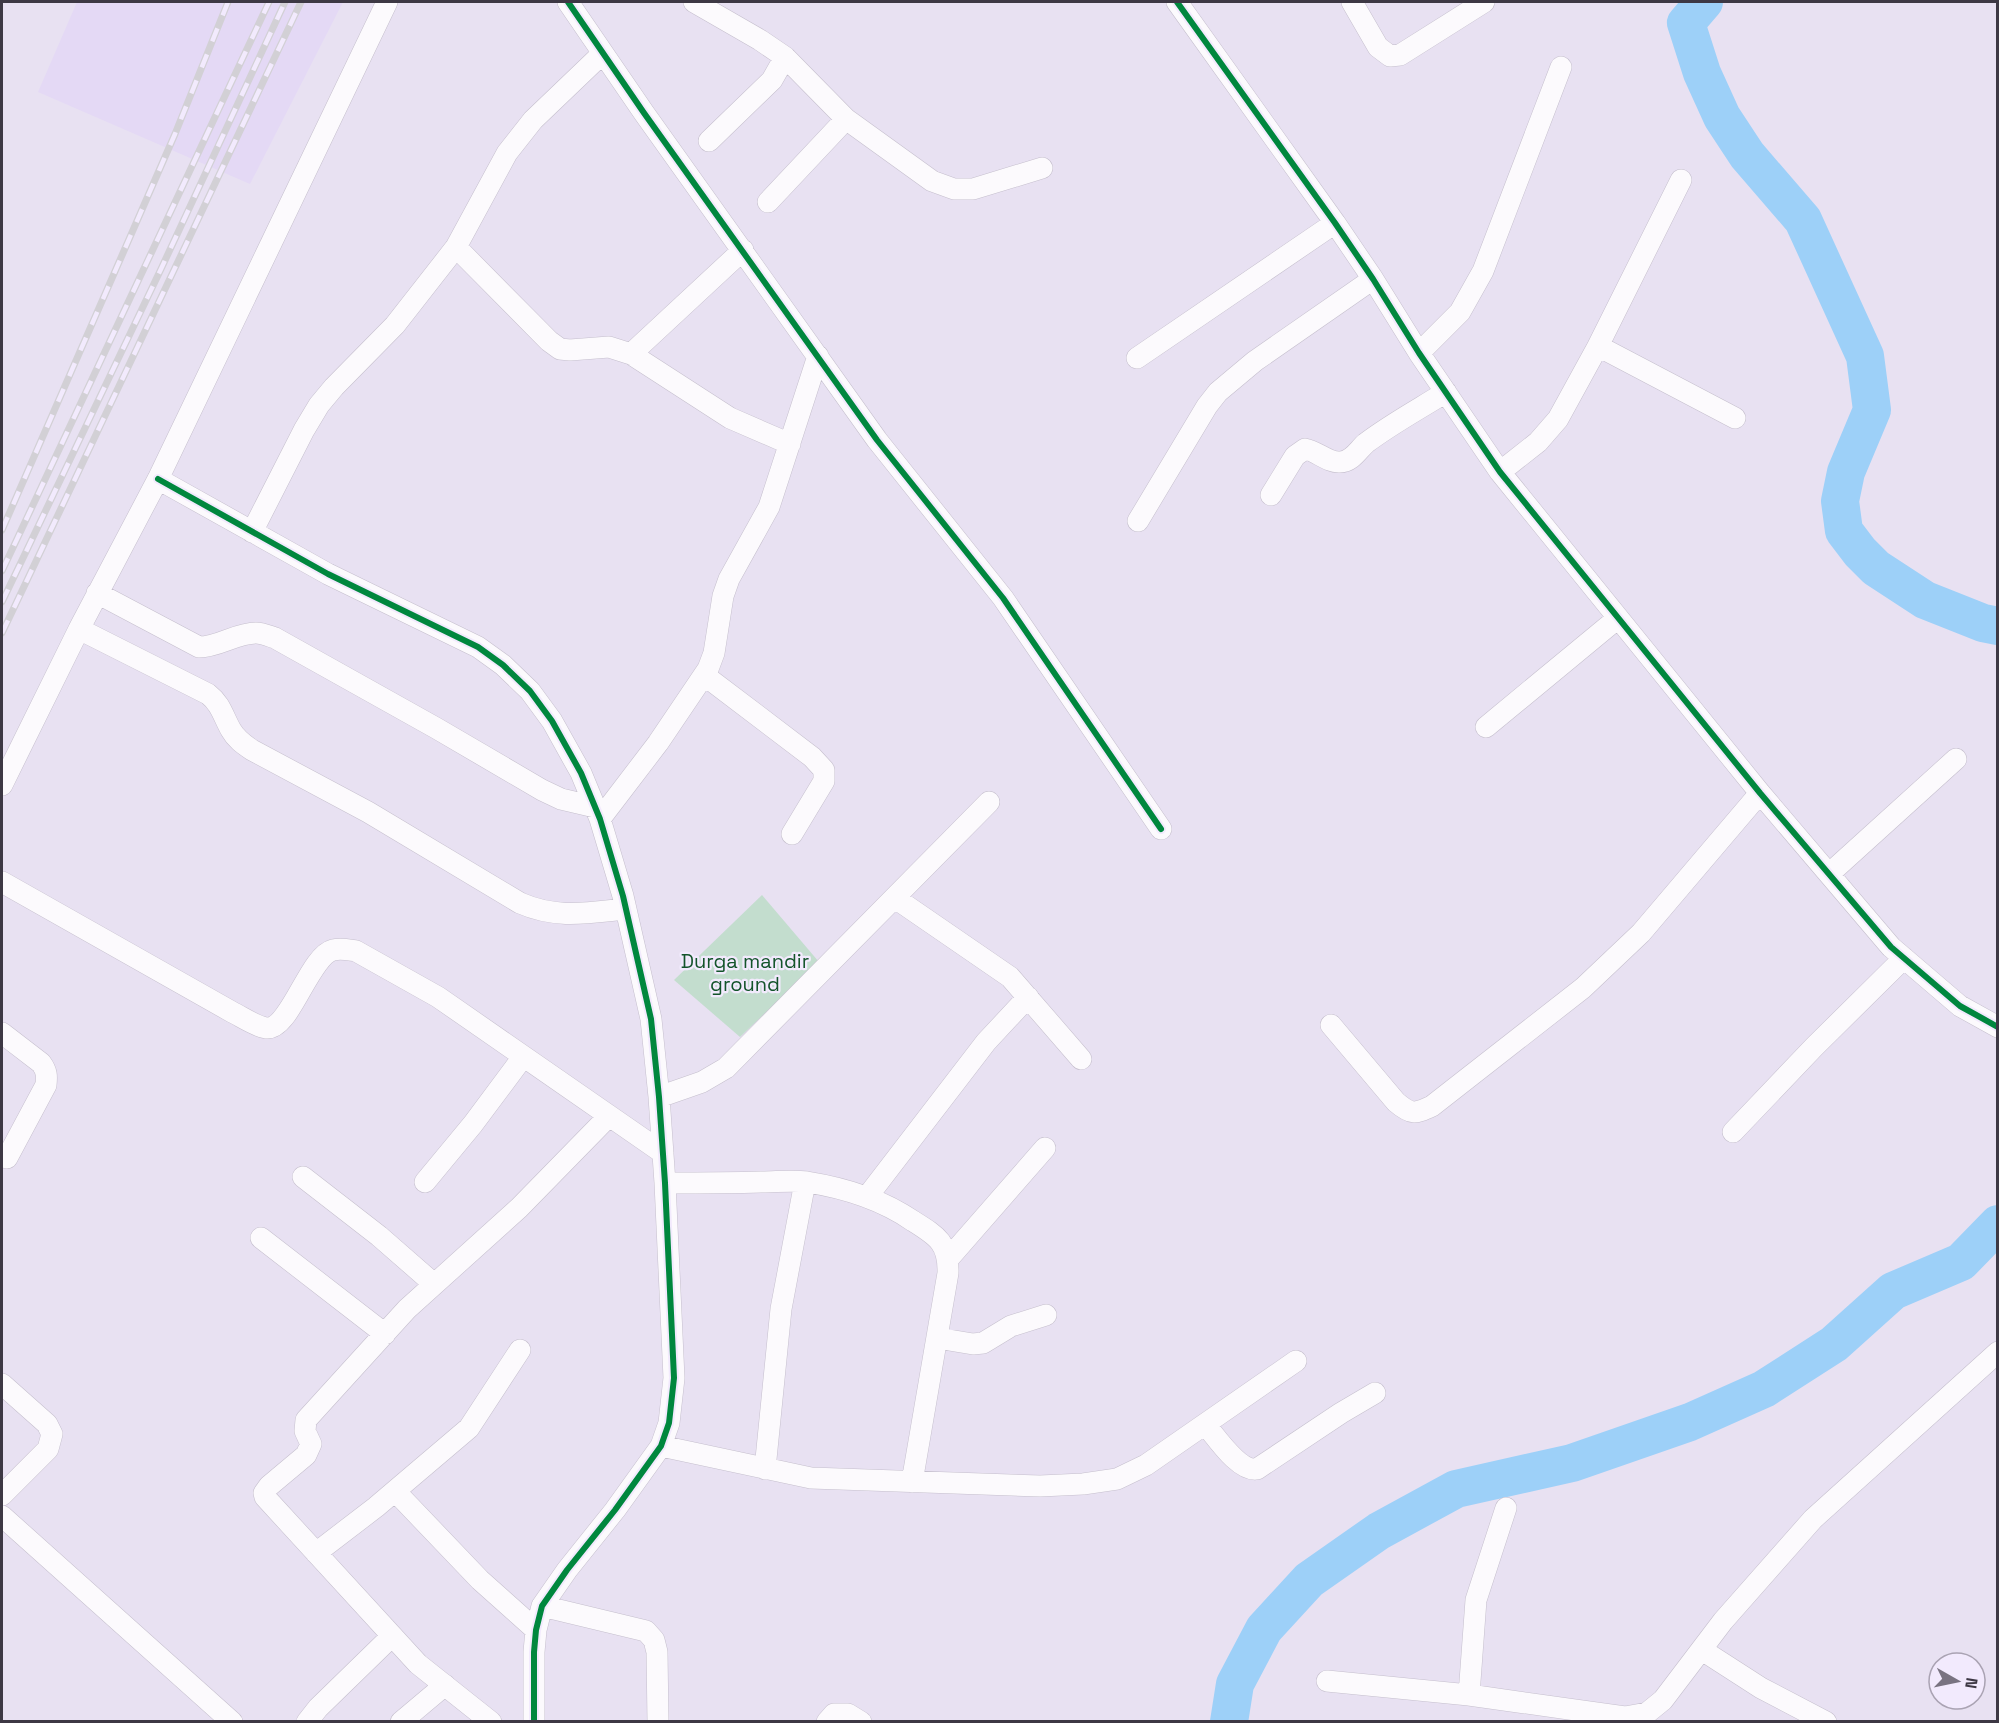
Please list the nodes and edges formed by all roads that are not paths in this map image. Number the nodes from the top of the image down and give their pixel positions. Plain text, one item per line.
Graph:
1 (387, 2) edge
2 (568, 2) edge
3 (694, 2) edge
4 (1352, 2) edge
5 (1484, 2) edge
6 (1185, 4) edge
7 (603, 52) junction
8 (784, 57) junction
9 (1561, 67) dead end
10 (846, 119) junction
11 (709, 141) dead end
12 (1042, 168) dead end
13 (1681, 180) dead end
14 (768, 202) dead end
15 (1335, 223) junction
16 (456, 247) junction
17 (743, 250) junction
18 (1373, 279) junction
19 (1598, 346) junction
20 (1419, 352) junction
21 (631, 354) junction
22 (818, 356) junction
23 (1137, 358) dead end
24 (1446, 392) junction
25 (1735, 418) dead end
26 (790, 444) junction
27 (1500, 472) junction
28 (158, 479) junction
29 (1272, 495) dead end
30 (1138, 521) dead end
31 (252, 532) junction
32 (97, 593) junction
33 (1618, 618) junction
34 (79, 628) junction
35 (704, 675) junction
36 (1486, 727) dead end
37 (1956, 759) dead end
38 (2, 785) edge
39 (1760, 793) junction
40 (989, 802) dead end
41 (598, 813) junction
42 (1161, 829) dead end
43 (792, 834) dead end
44 (1829, 874) junction
45 (2, 882) edge
46 (895, 898) junction
47 (626, 909) junction
48 (1904, 958) junction
49 (1028, 997) junction
50 (1331, 1025) dead end
51 (1998, 1027) edge
52 (2, 1033) edge
53 (523, 1057) junction
54 (1081, 1059) dead end
55 (659, 1097) junction
56 (609, 1116) junction
57 (1733, 1132) dead end
58 (1044, 1148) dead end
59 (663, 1153) junction
60 (7, 1158) dead end
61 (303, 1177) dead end
62 (425, 1182) dead end
63 (805, 1182) junction
64 (665, 1183) junction
65 (867, 1197) junction
66 (261, 1238) dead end
67 (949, 1258) junction
68 (434, 1284) junction
69 (1046, 1315) dead end
70 (385, 1334) junction
71 (937, 1338) junction
72 (520, 1350) dead end
73 (1998, 1352) edge
74 (1296, 1361) dead end
75 (2, 1384) edge
76 (1375, 1393) dead end
77 (1205, 1424) junction
78 (661, 1446) junction
79 (765, 1469) junction
80 (912, 1482) junction
81 (395, 1491) junction
82 (2, 1495) edge
83 (1506, 1508) dead end
84 (2, 1516) edge
85 (316, 1553) junction
86 (542, 1606) junction
87 (536, 1630) junction
88 (392, 1636) junction
89 (1702, 1650) junction
90 (1327, 1681) dead end
91 (445, 1685) junction
92 (1469, 1695) junction
93 (232, 1722) edge
94 (307, 1722) edge
95 (401, 1722) edge
96 (490, 1722) edge
97 (534, 1722) edge
98 (658, 1722) edge
99 (827, 1722) edge
100 (861, 1722) edge
101 (1826, 1722) edge

1 - 28 street
2 - 7 street
3 - 8 street
4 - 5 street
6 - 15 street
7 - 16 street
7 - 17 street
8 - 10 street
8 - 11 street
9 - 20 street
10 - 12 street
10 - 14 street
13 - 19 street
15 - 18 street
15 - 23 street
16 - 21 street
16 - 31 street
17 - 21 street
17 - 22 street
18 - 20 street
18 - 30 street
19 - 25 street
19 - 27 street
20 - 24 street
21 - 26 street
22 - 26 street
22 - 42 street
24 - 27 street
24 - 29 street
26 - 35 street
27 - 33 street
28 - 31 street
28 - 32 street
31 - 41 street
32 - 34 street
32 - 41 street
33 - 36 street
33 - 39 street
34 - 38 street
34 - 47 street
35 - 41 street
35 - 43 street
37 - 44 street
39 - 44 street
39 - 50 street
40 - 46 street
41 - 47 street
44 - 48 street
45 - 53 street
46 - 49 street
46 - 55 street
47 - 55 street
48 - 51 street
48 - 57 street
49 - 54 street
49 - 65 street
52 - 60 street
53 - 56 street
53 - 62 street
55 - 59 street
56 - 59 street
56 - 68 street
58 - 67 street
59 - 64 street
61 - 68 street
63 - 64 street
63 - 65 street
63 - 79 street
64 - 78 street
65 - 67 street
66 - 70 street
67 - 71 street
68 - 70 street
69 - 71 street
70 - 85 street
71 - 80 street
72 - 81 street
73 - 89 street
74 - 77 street
75 - 82 street
76 - 77 street
77 - 80 street
78 - 79 street
78 - 86 street
79 - 80 street
81 - 85 street
81 - 87 street
83 - 92 street
84 - 93 street
85 - 88 street
86 - 87 street
86 - 98 street
87 - 97 street
88 - 91 street
88 - 94 street
89 - 92 street
89 - 101 street
90 - 92 street
91 - 95 street
91 - 96 street
99 - 100 street

